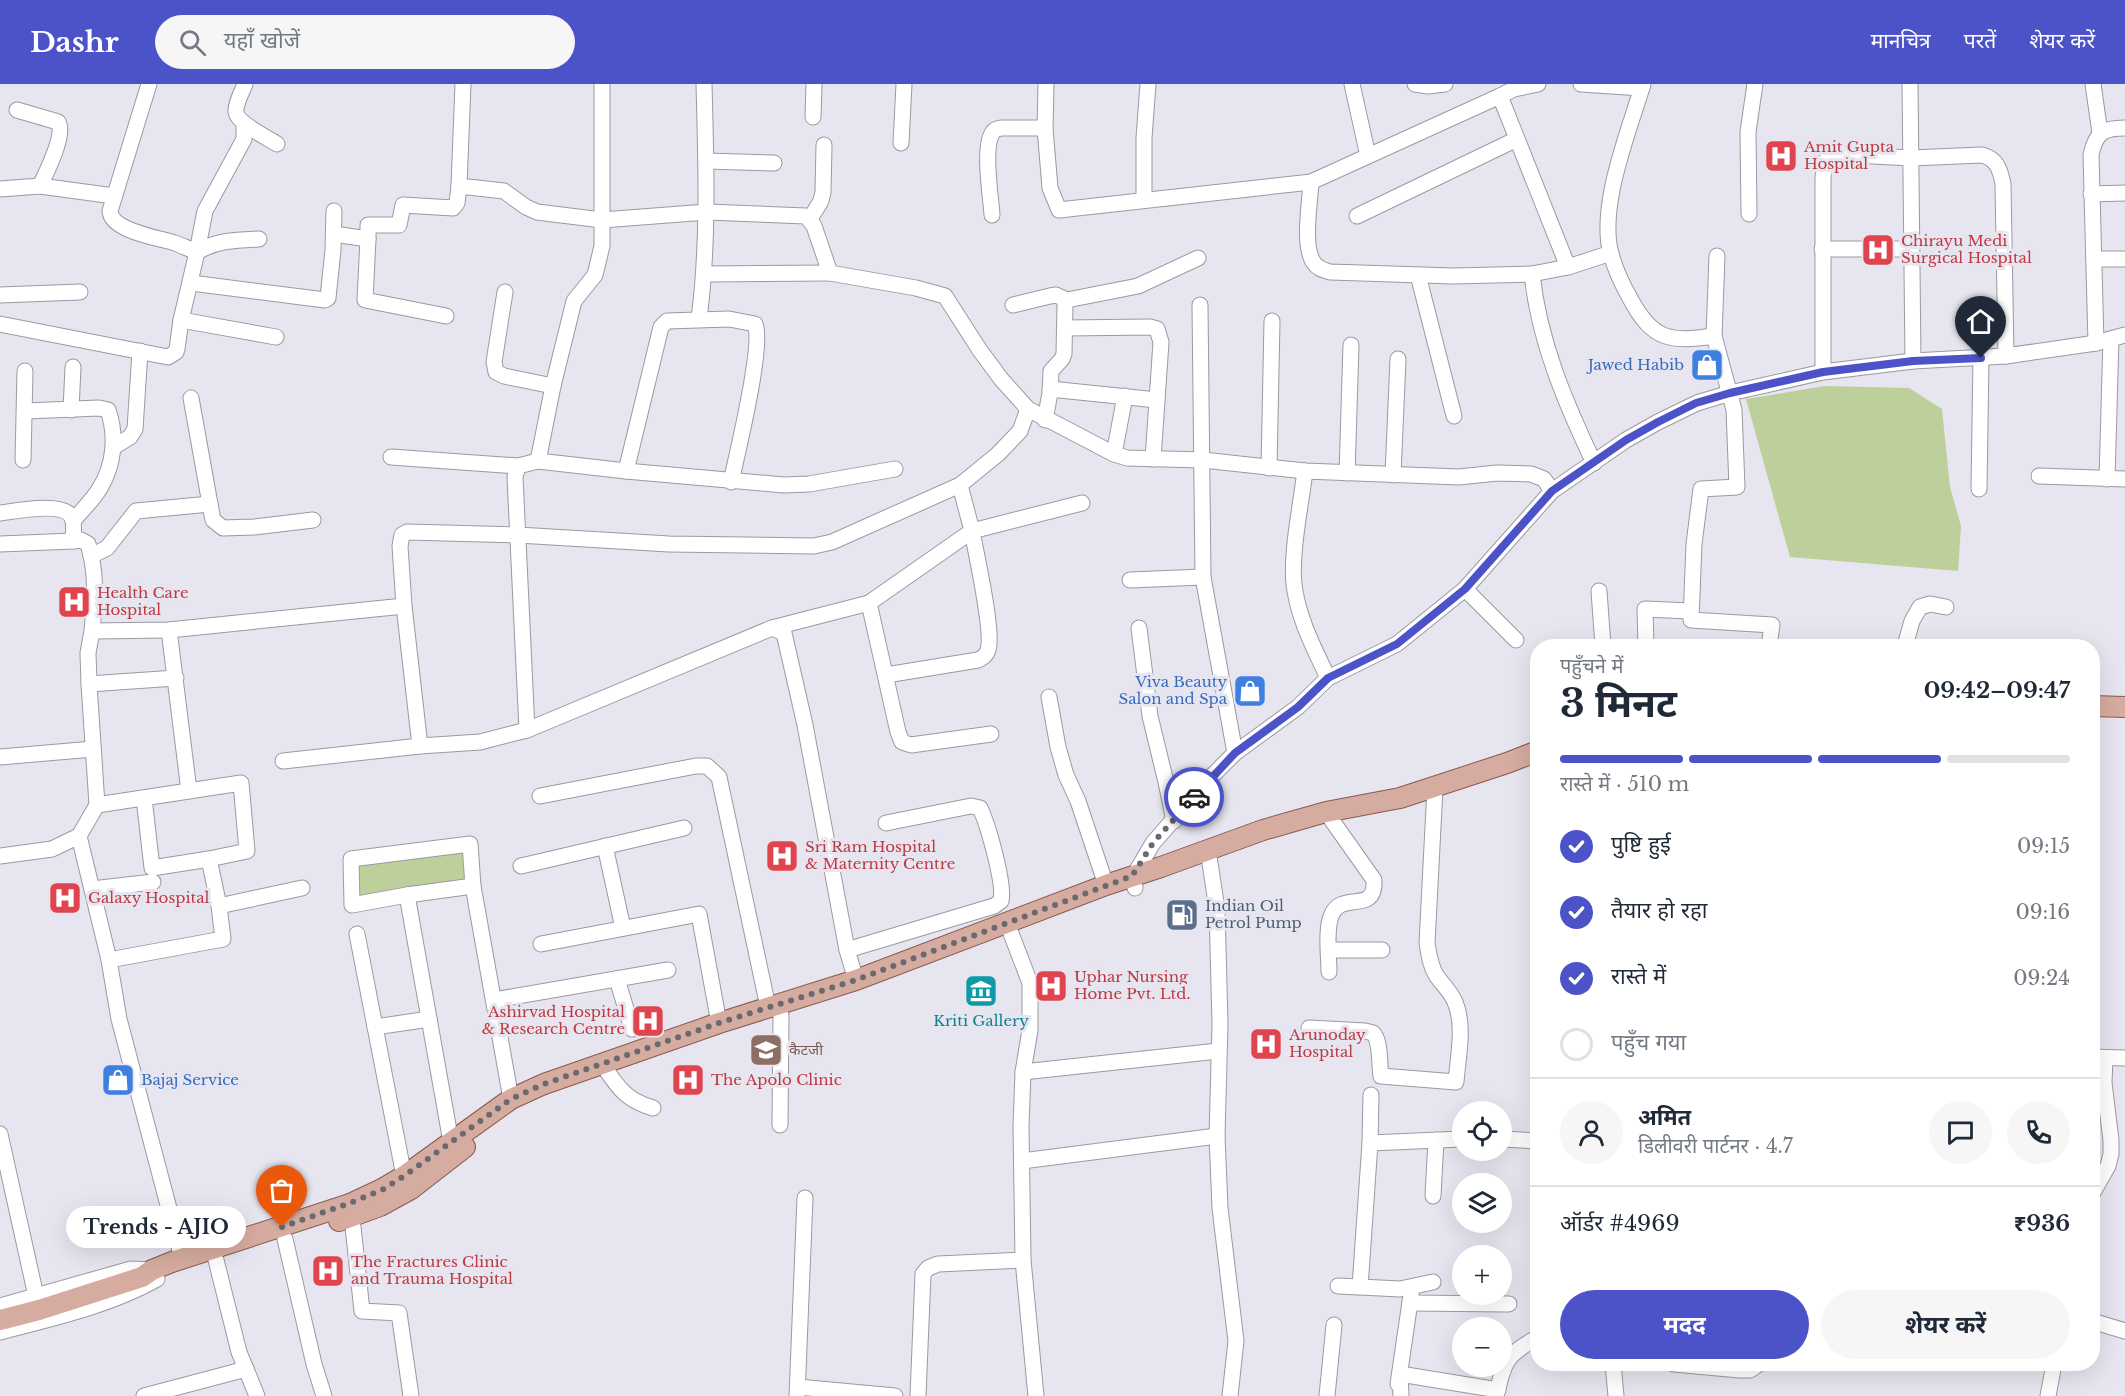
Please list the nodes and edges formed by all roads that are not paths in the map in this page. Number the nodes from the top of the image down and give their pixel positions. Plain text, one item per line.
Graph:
1 (149, 84) edge
2 (245, 84) edge
3 (463, 84) edge
4 (602, 84) edge
5 (704, 84) edge
6 (814, 84) edge
7 (904, 84) edge
8 (1046, 84) edge
9 (1148, 84) edge
10 (1352, 84) edge
11 (1415, 84) edge
12 (1445, 84) edge
13 (1538, 84) edge
14 (1581, 84) edge
15 (1755, 84) edge
16 (1910, 84) edge
17 (2093, 84) edge
18 (1642, 86) edge
19 (1500, 96) junction
20 (17, 110) dead end
21 (813, 117) dead end
22 (244, 123) junction
23 (1045, 128) junction
24 (2125, 128) edge
25 (2100, 133) junction
26 (1517, 140) junction
27 (901, 143) dead end
28 (277, 144) dead end
29 (824, 145) dead end
30 (1368, 156) junction
31 (1911, 158) junction
32 (706, 161) junction
33 (774, 163) dead end
34 (1311, 182) junction
35 (40, 186) junction
36 (459, 186) junction
37 (0, 189) edge
38 (2125, 193) edge
39 (2091, 194) junction
40 (114, 196) junction
41 (1144, 200) junction
42 (334, 211) dead end
43 (707, 212) junction
44 (1749, 214) dead end
45 (992, 215) dead end
46 (1357, 216) dead end
47 (810, 219) junction
48 (602, 220) junction
49 (334, 234) junction
50 (259, 239) dead end
51 (368, 239) junction
52 (1822, 249) junction
53 (1911, 249) junction
54 (197, 252) junction
55 (1611, 253) junction
56 (1717, 256) dead end
57 (1198, 258) dead end
58 (2094, 259) junction
59 (2125, 259) edge
60 (1568, 267) junction
61 (830, 273) junction
62 (705, 274) junction
63 (1532, 274) junction
64 (1418, 275) junction
65 (190, 283) junction
66 (80, 292) dead end
67 (505, 292) dead end
68 (0, 295) edge
69 (1067, 300) junction
70 (1013, 305) dead end
71 (1200, 305) dead end
72 (446, 316) dead end
73 (699, 319) junction
74 (181, 320) junction
75 (1272, 321) dead end
76 (0, 324) edge
77 (1065, 328) junction
78 (1714, 336) junction
79 (276, 338) dead end
80 (2111, 339) edge
81 (1351, 345) dead end
82 (140, 351) junction
83 (2006, 356) junction
84 (1981, 358) junction
85 (1398, 359) dead end
86 (1913, 361) junction
87 (73, 367) dead end
88 (25, 371) dead end
89 (1823, 372) junction
90 (553, 386) junction
91 (1050, 389) junction
92 (1730, 393) junction
93 (1125, 396) junction
94 (191, 398) dead end
95 (1156, 400) junction
96 (71, 410) junction
97 (1028, 410) junction
98 (25, 411) junction
99 (1454, 416) dead end
100 (1045, 420) junction
101 (115, 446) junction
102 (1114, 454) junction
103 (391, 457) dead end
104 (1153, 459) junction
105 (23, 460) dead end
106 (1203, 460) junction
107 (538, 461) junction
108 (1594, 463) junction
109 (518, 466) junction
110 (1269, 468) junction
111 (895, 470) dead end
112 (626, 471) junction
113 (1305, 471) junction
114 (1347, 473) junction
115 (1393, 475) junction
116 (2039, 476) dead end
117 (2107, 479) junction
118 (2125, 479) edge
119 (730, 482) junction
120 (960, 484) junction
121 (1979, 489) dead end
122 (1552, 491) junction
123 (1082, 503) dead end
124 (210, 504) junction
125 (0, 513) edge
126 (73, 520) junction
127 (314, 520) dead end
128 (972, 531) junction
129 (518, 535) junction
130 (73, 541) junction
131 (0, 544) edge
132 (91, 556) junction
133 (1203, 577) junction
134 (1130, 580) dead end
135 (1465, 589) junction
136 (1599, 591) dead end
137 (869, 603) junction
138 (404, 606) junction
139 (1946, 607) dead end
140 (1690, 611) junction
141 (772, 628) junction
142 (1139, 628) dead end
143 (170, 630) junction
144 (92, 631) junction
145 (1602, 639) edge
146 (1646, 639) edge
147 (1770, 639) edge
148 (1907, 639) edge
149 (1516, 640) dead end
150 (886, 675) junction
151 (176, 678) junction
152 (1328, 678) junction
153 (89, 684) junction
154 (1049, 697) dead end
155 (2100, 706) edge
156 (2125, 707) edge
157 (2100, 718) edge
158 (2125, 718) edge
159 (527, 730) junction
160 (991, 734) dead end
161 (420, 746) junction
162 (93, 749) junction
163 (1235, 753) junction
164 (1530, 754) edge
165 (0, 757) edge
166 (283, 761) dead end
167 (1530, 764) edge
168 (189, 791) junction
169 (1434, 795) junction
170 (540, 796) dead end
171 (144, 798) junction
172 (96, 805) junction
173 (1329, 816) junction
174 (1174, 821) junction
175 (886, 823) dead end
176 (684, 828) dead end
177 (79, 836) junction
178 (605, 846) junction
179 (0, 856) edge
180 (1209, 856) junction
181 (209, 859) junction
182 (520, 866) dead end
183 (153, 882) dead end
184 (1134, 882) junction
185 (1106, 885) junction
186 (473, 886) junction
187 (302, 888) dead end
188 (92, 889) junction
189 (408, 896) junction
190 (219, 906) junction
191 (623, 928) junction
192 (1009, 928) junction
193 (357, 934) dead end
194 (541, 944) dead end
195 (847, 950) junction
196 (1329, 950) junction
197 (1382, 950) dead end
198 (110, 960) junction
199 (668, 970) dead end
200 (1329, 972) dead end
201 (617, 979) junction
202 (856, 980) junction
203 (494, 1000) junction
204 (775, 1011) junction
205 (429, 1019) junction
206 (719, 1023) junction
207 (375, 1027) junction
208 (1309, 1028) dead end
209 (632, 1029) dead end
210 (1218, 1051) junction
211 (2100, 1058) edge
212 (2125, 1058) edge
213 (2100, 1063) edge
214 (605, 1068) junction
215 (1023, 1072) junction
216 (1371, 1095) dead end
217 (511, 1099) junction
218 (653, 1108) dead end
219 (780, 1125) dead end
220 (0, 1134) edge
221 (1217, 1136) junction
222 (1452, 1139) edge
223 (1436, 1140) junction
224 (1512, 1140) edge
225 (1530, 1141) edge
226 (451, 1142) junction
227 (1370, 1143) junction
228 (1022, 1161) junction
229 (404, 1176) junction
230 (2100, 1180) edge
231 (1433, 1196) dead end
232 (805, 1198) dead end
233 (351, 1210) junction
234 (285, 1239) junction
235 (183, 1258) junction
236 (216, 1260) junction
237 (1023, 1260) junction
238 (143, 1277) junction
239 (1433, 1282) dead end
240 (1338, 1286) dead end
241 (1360, 1287) junction
242 (36, 1296) junction
243 (1411, 1296) junction
244 (1452, 1299) edge
245 (0, 1306) edge
246 (0, 1320) edge
247 (2100, 1323) edge
248 (1334, 1325) dead end
249 (2125, 1331) edge
250 (0, 1332) edge
251 (1530, 1341) edge
252 (246, 1369) junction
253 (1614, 1371) edge
254 (2053, 1371) edge
255 (1400, 1374) junction
256 (798, 1392) edge
257 (1497, 1393) edge
258 (144, 1396) edge
259 (257, 1396) edge
260 (324, 1396) edge
261 (411, 1396) edge
262 (895, 1396) edge
263 (918, 1396) edge
264 (1035, 1396) edge
265 (1230, 1396) edge
266 (1327, 1396) edge
267 (1399, 1396) edge
268 (1616, 1396) edge
269 (2048, 1396) edge

1 - 40 street
2 - 22 street
3 - 36 street
4 - 48 street
5 - 32 street
6 - 21 street
7 - 27 street
8 - 23 street
9 - 41 street
10 - 30 street
11 - 12 street
13 - 19 street
14 - 18 street
15 - 44 street
16 - 31 street
17 - 25 street
18 - 55 street
19 - 26 street
19 - 30 street
20 - 35 street
22 - 28 street
22 - 54 street
23 - 41 street
23 - 45 street
24 - 25 street
25 - 39 street
26 - 46 street
26 - 60 street
29 - 47 street
30 - 34 street
31 - 52 street
31 - 53 street
31 - 83 street
32 - 33 street
32 - 43 street
34 - 41 street
34 - 64 street
35 - 37 street
35 - 40 street
36 - 48 street
36 - 51 street
38 - 39 street
39 - 58 street
40 - 54 street
42 - 49 street
43 - 47 street
43 - 48 street
43 - 62 street
47 - 61 street
48 - 90 street
49 - 51 street
49 - 65 street
50 - 54 street
51 - 72 street
52 - 53 street
52 - 89 street
53 - 86 street
54 - 65 street
55 - 60 street
55 - 78 street
56 - 78 street
57 - 69 street
58 - 59 street
58 - 80 street
60 - 63 street
61 - 62 street
61 - 97 street
62 - 73 street
63 - 64 street
63 - 108 street
64 - 99 street
65 - 74 street
66 - 68 street
67 - 90 street
69 - 70 street
69 - 77 street
71 - 106 street
73 - 112 street
73 - 119 street
74 - 79 street
74 - 82 street
75 - 110 street
76 - 82 street
77 - 91 street
77 - 95 street
78 - 92 street
80 - 83 street
80 - 117 street
81 - 114 street
82 - 101 street
83 - 84 street
84 - 86 street
84 - 121 street
85 - 115 street
86 - 89 street
87 - 96 street
88 - 98 street
89 - 92 street
90 - 107 street
91 - 93 street
91 - 100 street
92 - 108 street
92 - 140 street
93 - 95 street
93 - 102 street
94 - 124 street
95 - 104 street
96 - 98 street
96 - 101 street
97 - 100 street
97 - 120 street
98 - 105 street
100 - 102 street
101 - 126 street
102 - 104 street
103 - 109 street
104 - 106 street
106 - 110 street
106 - 133 street
107 - 109 street
107 - 112 street
108 - 122 street
109 - 129 street
110 - 113 street
111 - 119 street
112 - 119 street
113 - 114 street
113 - 152 street
114 - 115 street
115 - 122 street
116 - 117 street
117 - 118 street
120 - 128 street
120 - 129 street
122 - 135 street
123 - 128 street
124 - 127 street
124 - 132 street
125 - 126 street
126 - 130 street
128 - 137 street
128 - 150 street
129 - 138 street
129 - 159 street
130 - 131 street
130 - 132 street
132 - 144 street
133 - 134 street
133 - 163 street
135 - 149 street
135 - 152 street
136 - 145 street
137 - 141 street
137 - 150 street
138 - 143 street
138 - 161 street
139 - 148 street
140 - 146 street
140 - 147 street
141 - 159 street
141 - 195 street
142 - 174 street
143 - 144 street
143 - 151 street
144 - 153 street
150 - 160 street
151 - 153 street
151 - 168 street
152 - 163 street
153 - 162 street
154 - 185 street
155 - 156 main road
157 - 158 main road
159 - 161 street
161 - 166 street
162 - 165 street
162 - 172 street
163 - 174 street
164 - 169 main road
167 - 169 main road
168 - 171 street
168 - 181 street
169 - 173 main road
169 - 208 street
170 - 204 street
171 - 172 street
171 - 181 street
172 - 177 street
173 - 180 main road
173 - 196 street
174 - 184 street
175 - 195 street
176 - 178 street
177 - 179 street
177 - 188 street
178 - 182 street
178 - 191 street
180 - 184 main road
180 - 210 street
181 - 190 street
183 - 188 street
184 - 185 main road
184 - 192 main road
185 - 192 main road
186 - 189 street
186 - 189 street
186 - 203 street
187 - 190 street
188 - 198 street
189 - 205 street
190 - 198 street
191 - 194 street
191 - 206 street
192 - 202 main road
192 - 204 main road
192 - 215 street
193 - 207 street
195 - 202 street
196 - 197 street
196 - 200 street
198 - 235 street
199 - 201 street
201 - 203 street
201 - 209 street
202 - 204 main road
203 - 217 street
204 - 206 main road
204 - 214 main road
204 - 219 street
205 - 207 street
205 - 226 street
206 - 214 main road
207 - 229 street
210 - 215 street
210 - 221 street
211 - 212 street
213 - 230 street
214 - 217 main road
214 - 218 street
214 - 233 main road
215 - 228 street
216 - 227 street
217 - 226 main road
220 - 242 street
221 - 228 street
221 - 265 street
222 - 223 street
223 - 227 street
223 - 231 street
224 - 225 street
226 - 229 main road
227 - 241 street
228 - 237 street
229 - 233 main road
232 - 256 street
233 - 234 main road
233 - 235 main road
233 - 261 street
234 - 236 main road
234 - 260 street
235 - 238 main road
236 - 238 main road
236 - 252 street
237 - 263 street
237 - 264 street
238 - 242 street
238 - 246 main road
238 - 250 street
239 - 243 street
240 - 241 street
241 - 243 street
242 - 245 street
243 - 244 street
243 - 255 street
247 - 249 street
248 - 266 street
251 - 257 street
252 - 258 street
252 - 259 street
253 - 268 street
254 - 269 street
255 - 257 street
255 - 267 street
256 - 262 street

